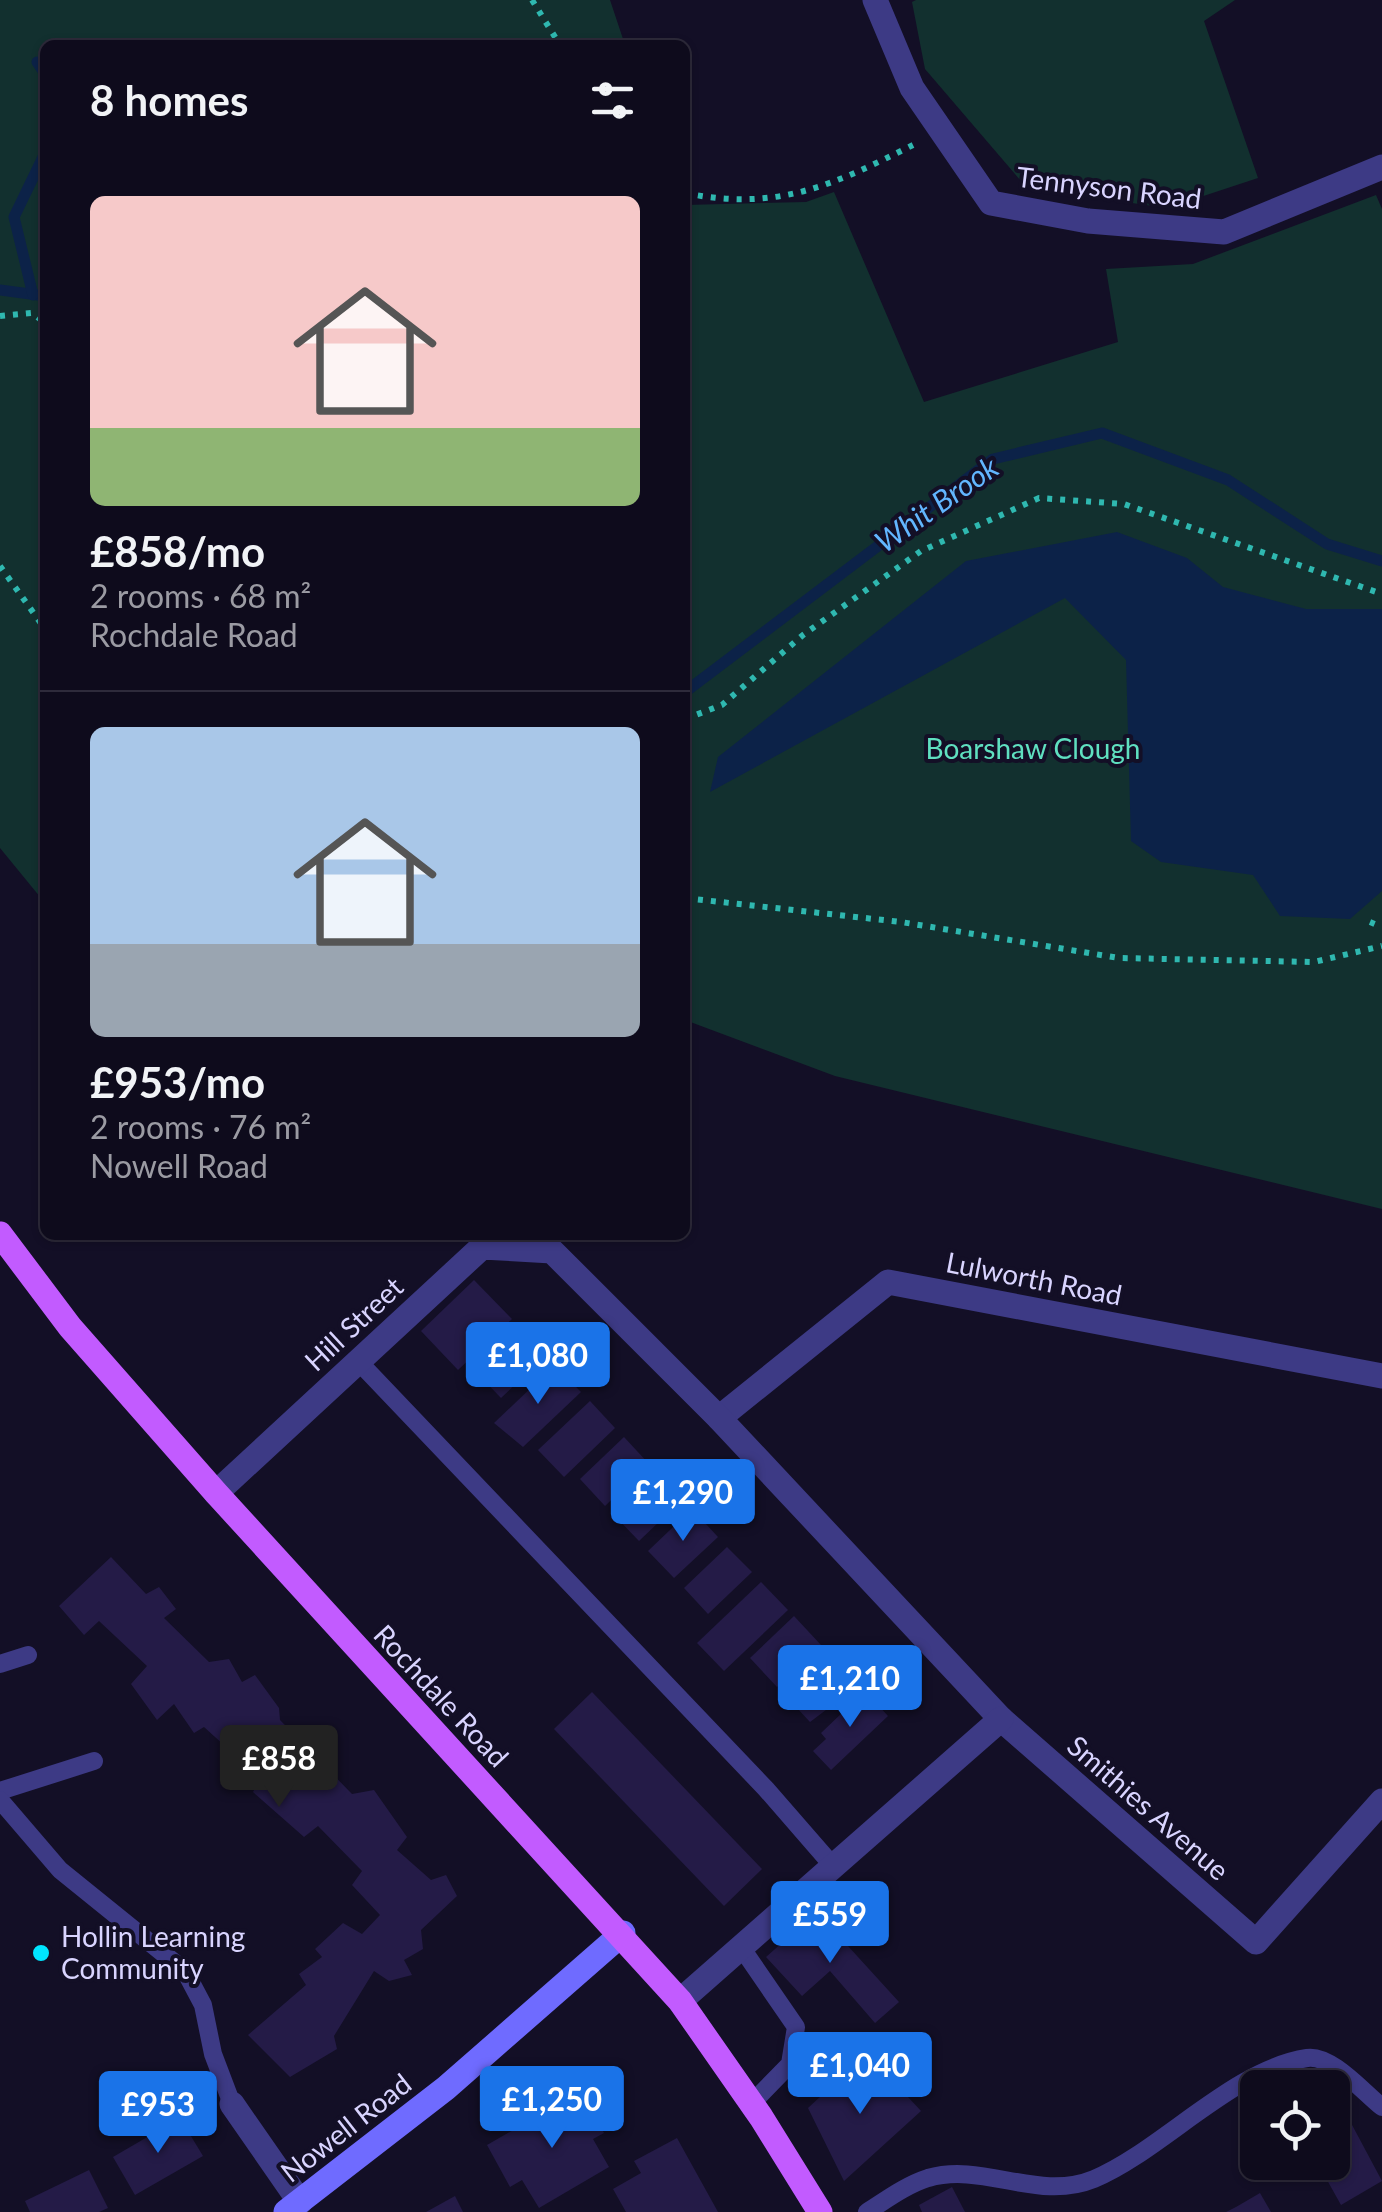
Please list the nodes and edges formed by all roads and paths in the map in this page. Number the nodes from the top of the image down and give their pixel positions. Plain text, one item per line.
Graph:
1 (532, 0) edge
2 (875, 0) edge
3 (557, 40) edge
4 (941, 132) junction
5 (1382, 167) edge
6 (690, 194) edge
7 (0, 316) edge
8 (40, 320) edge
9 (0, 566) edge
10 (1382, 594) edge
11 (40, 622) edge
12 (690, 717) edge
13 (690, 899) edge
14 (1370, 922) dead end
15 (1382, 927) edge
16 (1382, 946) edge
17 (0, 1234) edge
18 (552, 1251) joint
19 (358, 1360) junction
20 (1382, 1376) edge
21 (719, 1418) junction
22 (216, 1493) junction
23 (28, 1655) dead end
24 (0, 1664) edge
25 (1000, 1719) junction
26 (94, 1760) dead end
27 (0, 1790) edge
28 (0, 1800) edge
29 (1382, 1801) edge
30 (834, 1866) junction
31 (623, 1934) junction
32 (742, 1948) junction
33 (680, 2001) junction
34 (752, 2103) junction
35 (232, 2104) joint
36 (1382, 2108) edge
37 (293, 2207) edge
38 (820, 2212) edge
39 (868, 2212) edge

1 - 3 path
2 - 4 street, Tennyson Road
4 - 5 street, Tennyson Road
4 - 6 path
7 - 8 path
9 - 11 path
10 - 12 path
13 - 16 path
14 - 15 path
17 - 22 main road, Rochdale Road
18 - 19 street, Hill Street
18 - 21 street, Smithies Avenue
19 - 22 street, Hill Street
19 - 30 lane
20 - 21 street, Lulworth Road
21 - 25 street, Smithies Avenue
22 - 31 main road, Rochdale Road
23 - 24 lane
25 - 29 street, Smithies Avenue
25 - 30 street
26 - 27 lane
28 - 35 lane
30 - 32 street
31 - 33 main road, Rochdale Road
31 - 37 street, Nowell Road
32 - 33 street
32 - 34 lane
33 - 34 main road, Rochdale Road
34 - 38 main road, Rochdale Road
35 - 37 street
36 - 39 lane

